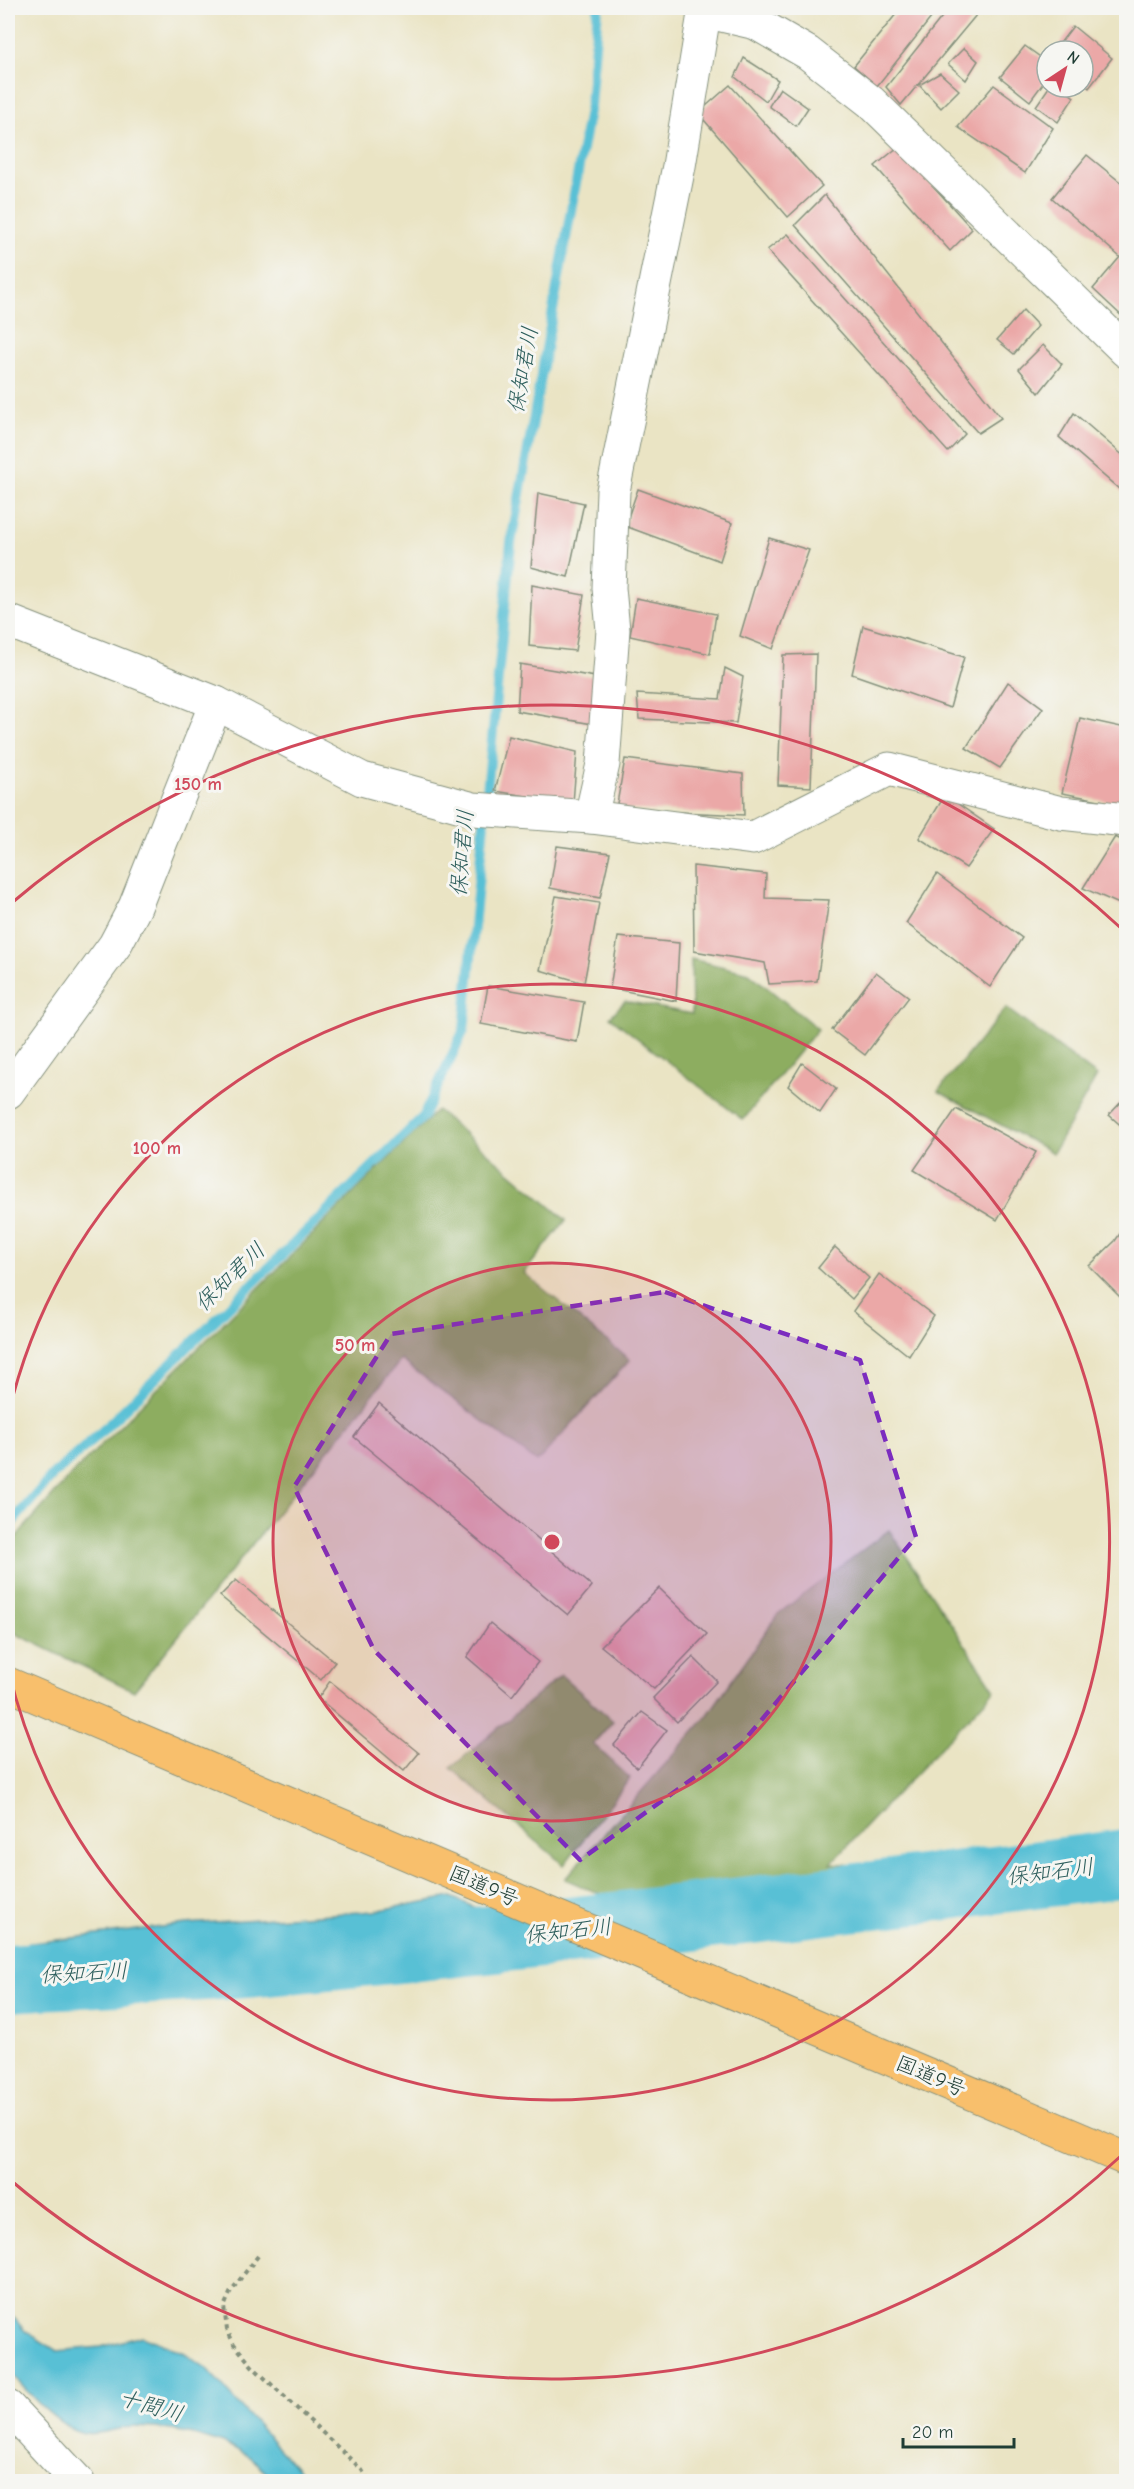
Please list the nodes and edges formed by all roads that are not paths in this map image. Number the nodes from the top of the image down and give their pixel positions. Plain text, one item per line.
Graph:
1 (704, 9) edge
2 (1126, 351) edge
3 (8, 621) edge
4 (216, 703) junction
5 (591, 817) junction
6 (1126, 820) edge
7 (8, 1092) edge
8 (8, 1684) edge
9 (1126, 2159) edge
10 (8, 2407) edge
11 (78, 2481) edge

1 - 2 street
1 - 5 street
3 - 4 street
4 - 5 street
4 - 7 street
5 - 6 street
8 - 9 highway, 国道9号
10 - 11 street

